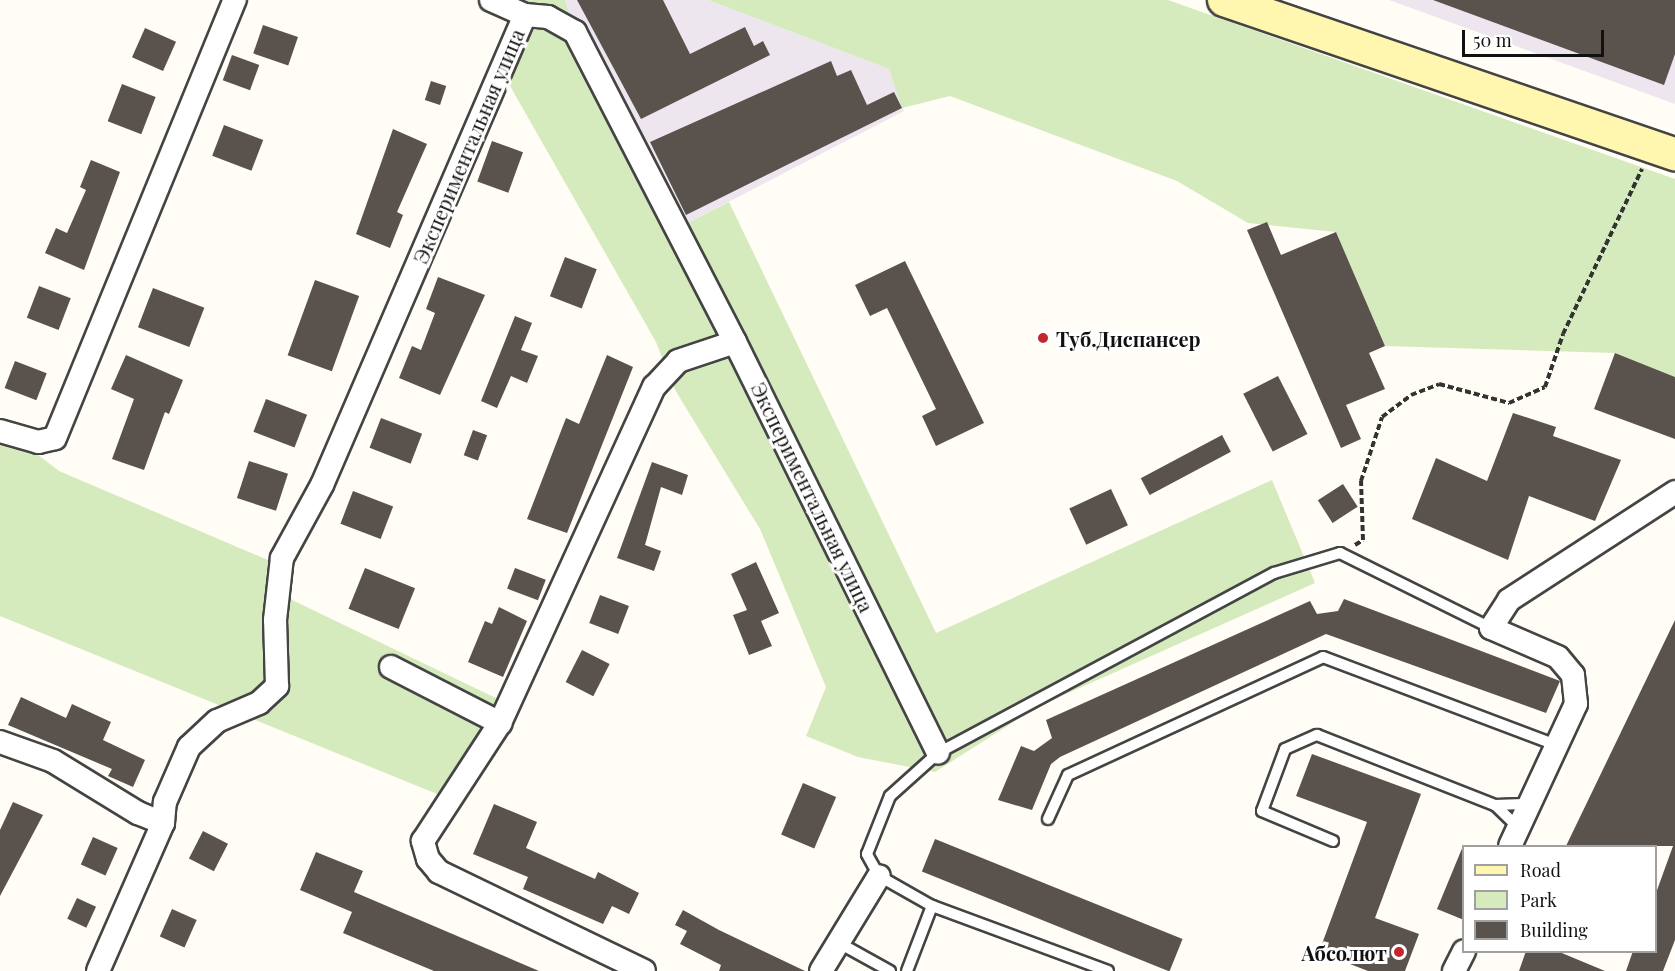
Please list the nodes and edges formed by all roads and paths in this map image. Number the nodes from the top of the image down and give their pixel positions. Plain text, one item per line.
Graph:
1 (236, 0) edge
2 (490, 0) edge
3 (1224, 0) edge
4 (548, 9) edge
5 (525, 15) junction
6 (1664, 150) edge
7 (735, 342) junction
8 (0, 431) edge
9 (1675, 492) edge
10 (1340, 553) junction
11 (1491, 628) junction
12 (391, 667) dead end
13 (500, 723) junction
14 (0, 742) edge
15 (1556, 745) junction
16 (938, 753) junction
17 (1530, 804) junction
18 (1495, 806) junction
19 (1048, 819) dead end
20 (163, 823) junction
21 (1515, 837) edge
22 (1333, 841) dead end
23 (879, 876) junction
24 (932, 906) junction
25 (841, 944) junction
26 (1463, 953) edge
27 (98, 971) edge
28 (644, 971) edge
29 (820, 971) edge
30 (890, 971) edge
31 (907, 971) edge
32 (1108, 971) edge
33 (1454, 971) edge

1 - 8 street
2 - 5 street
3 - 6 main road
4 - 5 street, Экспериментальная улица
4 - 7 street, Экспериментальная улица
5 - 20 street, Экспериментальная улица
6 - 10 path
7 - 13 street
7 - 16 street, Экспериментальная улица
9 - 11 street
10 - 11 lane
10 - 16 lane
11 - 15 street
12 - 13 street
13 - 28 street
14 - 20 street
15 - 17 street
15 - 19 lane
16 - 23 lane
17 - 18 lane
17 - 21 street
18 - 21 lane
18 - 22 lane
20 - 27 street, Экспериментальная улица
23 - 24 lane
23 - 25 street
24 - 31 lane
24 - 32 lane
25 - 29 street
25 - 30 lane
26 - 33 street

